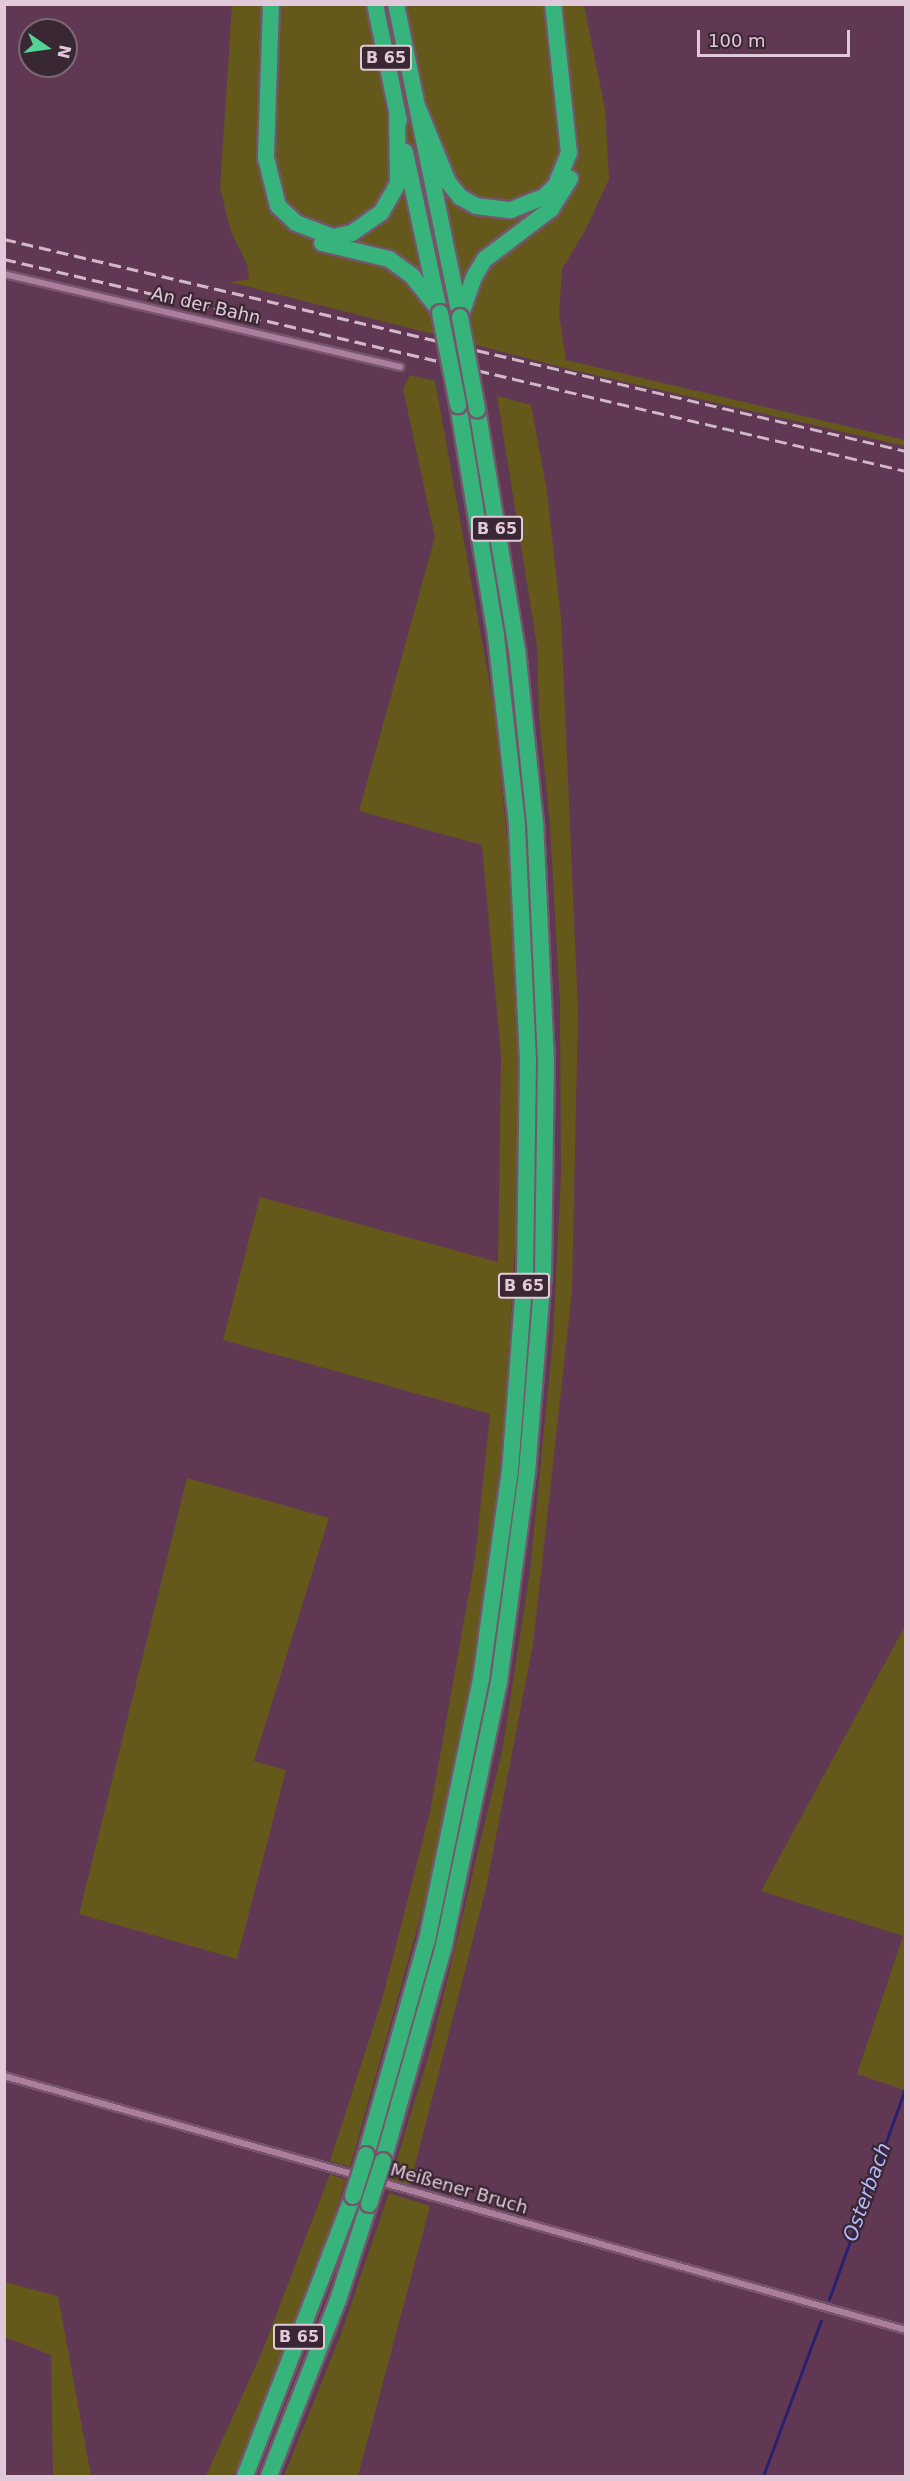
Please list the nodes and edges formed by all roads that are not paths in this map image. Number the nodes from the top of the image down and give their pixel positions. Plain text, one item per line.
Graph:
1 (265, 4) edge
2 (271, 4) edge
3 (375, 4) edge
4 (396, 4) edge
5 (553, 4) edge
6 (558, 4) edge
7 (418, 108) junction
8 (397, 112) junction
9 (4, 274) edge
10 (440, 312) junction
11 (460, 317) junction
12 (400, 367) dead end
13 (4, 2076) edge
14 (906, 2330) edge
15 (245, 2476) edge
16 (269, 2476) edge

1 - 10 highway
2 - 8 highway
3 - 8 highway, B 65
4 - 7 highway, B 65
5 - 7 highway
6 - 11 highway
7 - 11 highway, B 65
8 - 10 highway, B 65
9 - 12 street, An der Bahn
10 - 15 highway, B 65, bridge
11 - 16 highway, B 65, bridge
13 - 14 street, Meißener Bruch

